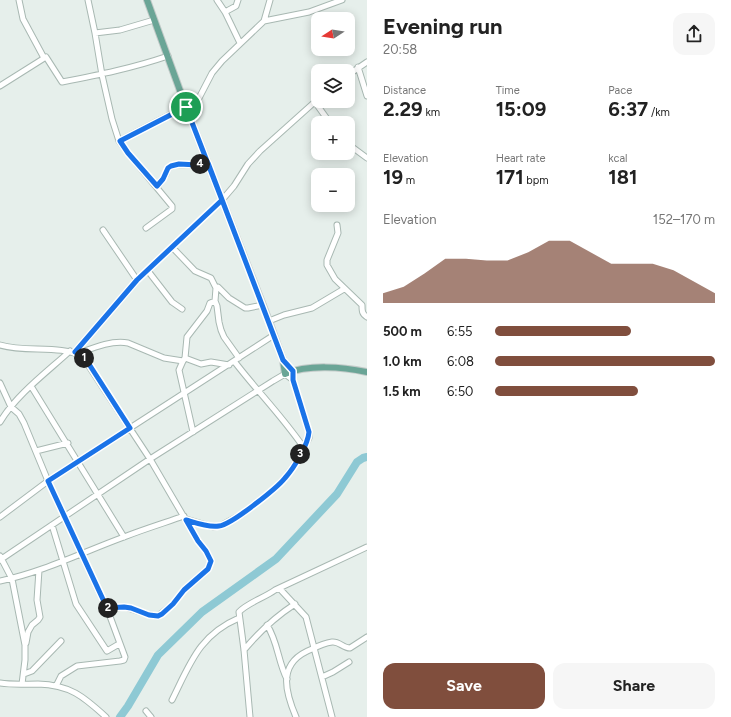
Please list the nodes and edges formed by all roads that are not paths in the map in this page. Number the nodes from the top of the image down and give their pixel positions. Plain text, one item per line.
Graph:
1 (20, 0) edge
2 (88, 0) edge
3 (147, 0) edge
4 (217, 0) edge
5 (238, 0) edge
6 (270, 0) edge
7 (342, 0) edge
8 (225, 12) junction
9 (154, 20) junction
10 (264, 21) junction
11 (95, 33) junction
12 (240, 43) junction
13 (168, 56) junction
14 (44, 58) junction
15 (367, 62) edge
16 (358, 67) junction
17 (355, 69) edge
18 (102, 75) junction
19 (0, 86) edge
20 (367, 96) edge
21 (311, 104) edge
22 (186, 107) junction
23 (120, 141) junction
24 (355, 149) edge
25 (367, 158) edge
26 (208, 163) junction
27 (157, 186) junction
28 (222, 200) junction
29 (337, 225) dead end
30 (146, 228) dead end
31 (103, 230) dead end
32 (172, 247) junction
33 (148, 271) junction
34 (137, 280) junction
35 (216, 288) junction
36 (344, 289) junction
37 (215, 302) junction
38 (263, 306) junction
39 (182, 308) dead end
40 (367, 317) edge
41 (269, 321) junction
42 (274, 336) junction
43 (0, 345) edge
44 (74, 352) junction
45 (184, 359) junction
46 (237, 360) junction
47 (283, 360) junction
48 (229, 365) junction
49 (293, 371) junction
50 (367, 372) edge
51 (286, 374) junction
52 (293, 380) junction
53 (0, 382) edge
54 (31, 386) junction
55 (258, 391) junction
56 (184, 394) junction
57 (0, 395) edge
58 (6, 399) junction
59 (11, 407) junction
60 (2, 416) edge
61 (0, 422) edge
62 (130, 428) junction
63 (193, 432) junction
64 (68, 443) junction
65 (304, 448) junction
66 (36, 451) junction
67 (150, 459) junction
68 (79, 462) junction
69 (48, 481) junction
70 (98, 494) junction
71 (65, 516) junction
72 (0, 517) edge
73 (185, 518) junction
74 (52, 525) junction
75 (124, 537) junction
76 (367, 547) edge
77 (82, 554) junction
78 (1, 558) edge
79 (63, 561) junction
80 (39, 570) junction
81 (12, 579) junction
82 (0, 581) edge
83 (280, 588) junction
84 (295, 604) junction
85 (107, 608) junction
86 (239, 618) junction
87 (267, 625) junction
88 (367, 637) edge
89 (61, 641) dead end
90 (119, 644) junction
91 (25, 646) junction
92 (314, 648) junction
93 (244, 650) junction
94 (349, 662) dead end
95 (24, 674) junction
96 (322, 677) junction
97 (287, 680) junction
98 (0, 683) edge
99 (22, 684) junction
100 (56, 686) junction
101 (172, 700) dead end
102 (146, 711) dead end
103 (106, 717) edge
104 (151, 717) edge
105 (250, 717) edge
106 (296, 717) edge
107 (332, 717) edge

1 - 14 street
2 - 11 street
3 - 9 main road
4 - 8 street
5 - 8 street
6 - 10 street
7 - 10 street
8 - 12 street
9 - 11 street
9 - 13 main road
10 - 12 street
11 - 18 street
12 - 22 street
13 - 18 street
13 - 22 main road
14 - 18 street
14 - 19 street
15 - 16 street
16 - 17 street
16 - 20 street
18 - 23 street
21 - 28 street
22 - 23 street
22 - 26 main road
23 - 27 street
24 - 25 street
26 - 27 street
26 - 28 main road
27 - 30 street
28 - 32 street
28 - 38 main road
29 - 36 street
31 - 34 street
32 - 33 street
32 - 35 street
33 - 34 street
33 - 39 street
34 - 44 street
35 - 37 street
35 - 38 street
36 - 40 street
36 - 41 street
37 - 45 street
37 - 46 street
38 - 41 main road
41 - 42 main road
42 - 46 street
42 - 47 main road
43 - 44 street
44 - 45 street
44 - 54 street
44 - 62 street
45 - 48 street
45 - 56 street
46 - 48 street
46 - 55 street
47 - 49 main road
47 - 51 main road
48 - 56 street
49 - 50 main road
49 - 51 main road
49 - 52 street
51 - 52 street
51 - 55 street
52 - 65 street
53 - 58 street
54 - 59 street
54 - 64 street
55 - 63 street
55 - 65 street
56 - 62 street
56 - 63 street
57 - 58 street
58 - 59 street
59 - 60 street
59 - 66 street
60 - 61 street
62 - 67 street
62 - 68 street
63 - 67 street
64 - 66 street
64 - 68 street
65 - 73 street
66 - 69 street
67 - 70 street
67 - 73 street
68 - 69 street
68 - 70 street
69 - 71 street
69 - 72 street
70 - 71 street
70 - 75 street
71 - 74 street
71 - 77 street
73 - 75 street
73 - 85 street
74 - 78 street
74 - 79 street
75 - 77 street
76 - 83 street
77 - 79 street
77 - 85 street
78 - 81 street
79 - 80 street
79 - 90 street
80 - 81 street
80 - 91 street
81 - 82 street
81 - 91 street
83 - 84 street
83 - 86 street
84 - 87 street
84 - 92 street
85 - 90 street
86 - 93 street
86 - 101 street
87 - 93 street
87 - 97 street
88 - 92 street
89 - 95 street
90 - 100 street
91 - 95 street
92 - 96 street
92 - 97 street
93 - 105 street
94 - 96 street
95 - 99 street
96 - 107 street
97 - 106 street
98 - 99 street
99 - 100 street
100 - 103 street
102 - 104 street

